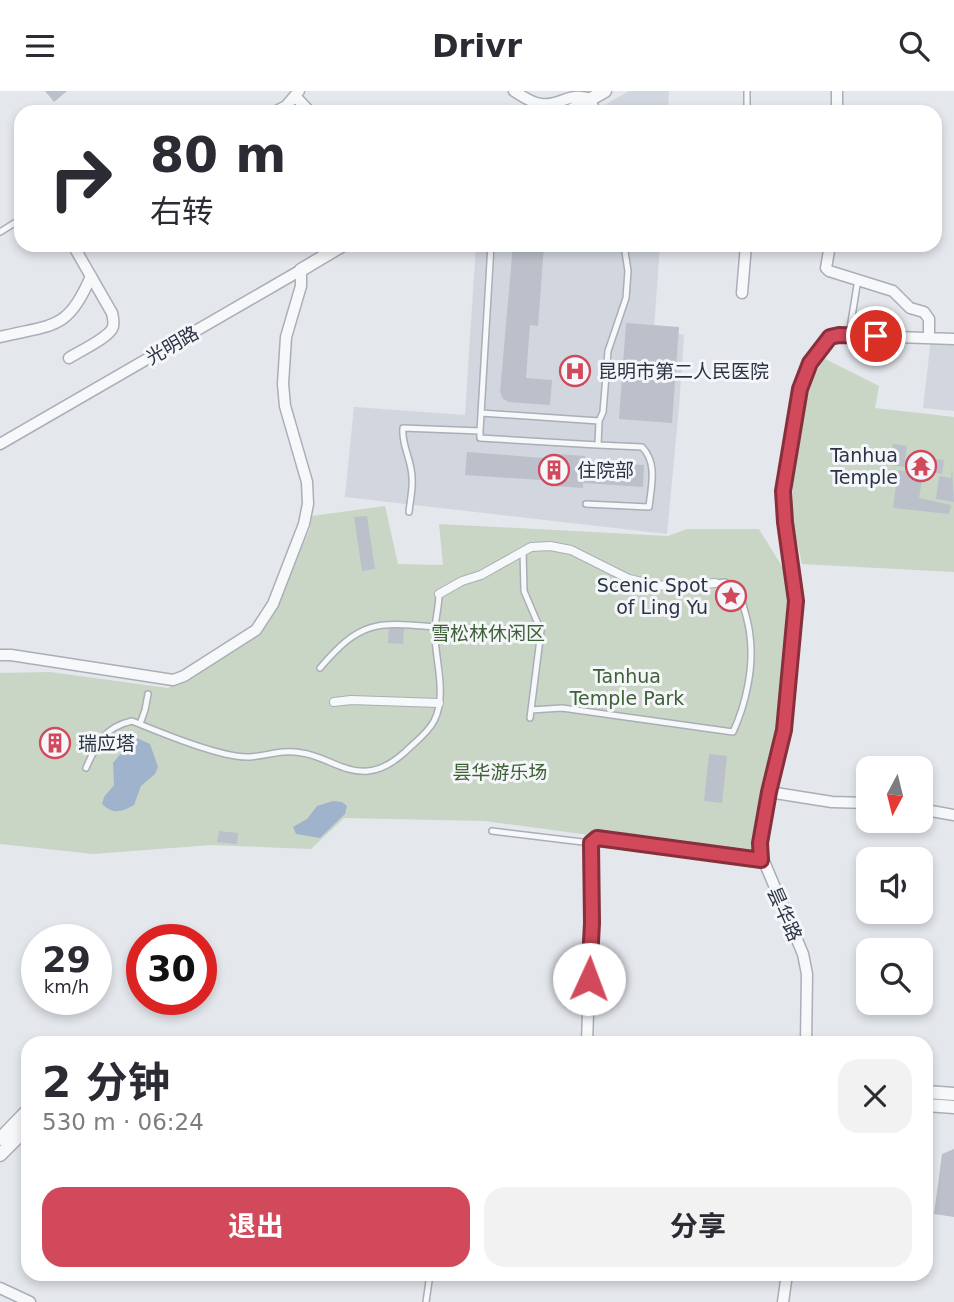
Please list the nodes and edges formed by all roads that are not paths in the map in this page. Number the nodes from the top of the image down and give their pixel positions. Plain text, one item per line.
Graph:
1 (514, 91) edge
2 (605, 91) edge
3 (591, 99) junction
4 (581, 105) edge
5 (595, 105) edge
6 (77, 252) edge
7 (331, 252) edge
8 (491, 252) edge
9 (626, 252) edge
10 (745, 252) edge
11 (829, 252) edge
12 (301, 270) junction
13 (91, 276) junction
14 (858, 279) junction
15 (741, 293) dead end
16 (849, 335) junction
17 (0, 337) edge
18 (929, 338) junction
19 (954, 339) edge
20 (69, 358) dead end
21 (481, 413) junction
22 (599, 421) junction
23 (480, 431) junction
24 (0, 444) edge
25 (598, 445) junction
26 (586, 504) dead end
27 (409, 512) dead end
28 (523, 551) junction
29 (715, 583) joint
30 (439, 594) joint
31 (435, 627) junction
32 (0, 655) edge
33 (320, 668) dead end
34 (148, 694) dead end
35 (334, 702) dead end
36 (439, 703) junction
37 (531, 710) junction
38 (530, 718) dead end
39 (139, 724) junction
40 (86, 768) dead end
41 (769, 792) junction
42 (856, 803) edge
43 (933, 811) edge
44 (954, 815) edge
45 (492, 831) dead end
46 (591, 843) junction
47 (761, 860) junction
48 (587, 1036) edge
49 (806, 1036) edge
50 (933, 1092) edge
51 (954, 1094) edge
52 (933, 1106) edge
53 (954, 1107) edge
54 (21, 1117) edge
55 (21, 1134) edge
56 (0, 1139) edge
57 (0, 1155) edge
58 (429, 1281) edge
59 (786, 1281) edge
60 (0, 1289) edge
61 (30, 1302) edge
62 (426, 1302) edge
63 (783, 1302) edge

1 - 3 street
2 - 3 street
3 - 4 street
3 - 5 lane
6 - 13 street
7 - 12 street, 光明路
8 - 21 lane
9 - 22 lane
10 - 15 street
11 - 14 street
12 - 24 street, 光明路
12 - 32 street
13 - 17 street
13 - 20 street
14 - 16 lane
14 - 18 street
16 - 18 street, 昙华路
16 - 41 street, 昙华路
18 - 19 street, 昙华路
21 - 22 lane
21 - 23 lane
22 - 25 lane
23 - 25 lane
23 - 27 lane
25 - 26 lane
28 - 29 street
28 - 30 street
28 - 37 lane
29 - 37 lane
30 - 31 lane
31 - 33 lane
31 - 36 lane
34 - 39 lane
35 - 36 street
36 - 39 lane
37 - 38 lane
39 - 40 lane
41 - 42 street
41 - 47 street, 昙华路
43 - 44 street
45 - 46 lane
46 - 47 lane
46 - 48 street
47 - 49 street, 昙华路
50 - 51 street
52 - 53 street
54 - 56 street
55 - 57 street
58 - 62 lane
59 - 63 street
60 - 61 street

